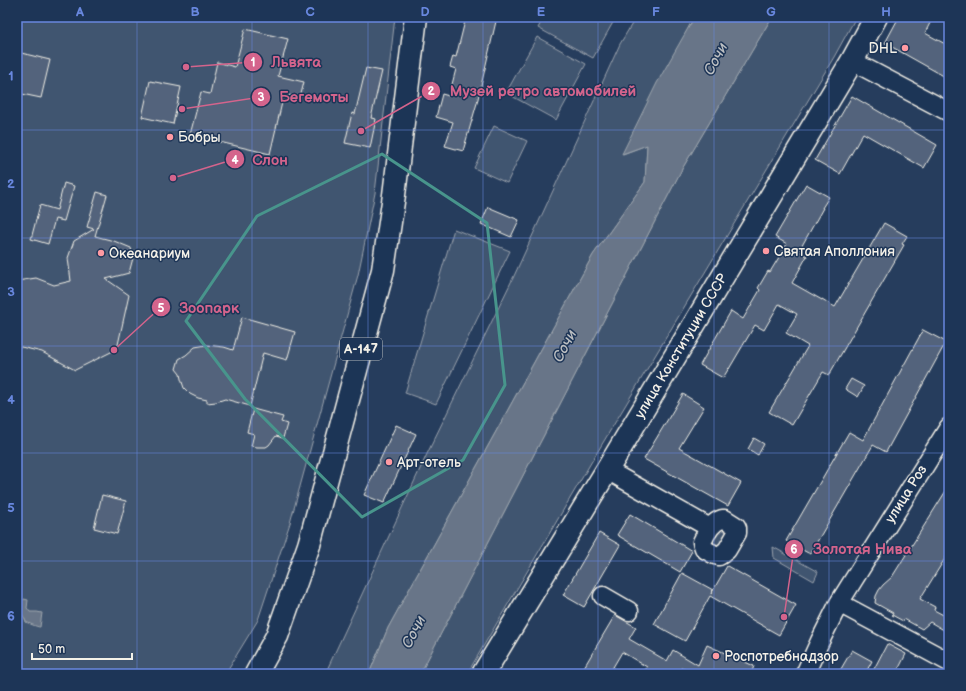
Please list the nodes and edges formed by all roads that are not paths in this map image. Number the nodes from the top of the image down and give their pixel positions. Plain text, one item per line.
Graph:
1 (416, 17) edge
2 (876, 17) edge
3 (852, 61) junction
4 (949, 112) edge
5 (949, 427) edge
6 (607, 470) junction
7 (710, 528) dead end
8 (603, 596) dead end
9 (838, 603) junction
10 (629, 612) dead end
11 (949, 662) edge
12 (256, 674) edge
13 (483, 674) edge
14 (805, 674) edge

1 - 12 main road, А-147
2 - 3 main road, улица Конституции СССР
3 - 4 street
3 - 6 main road, улица Конституции СССР
5 - 9 street, улица Роз
6 - 7 street
6 - 13 main road, улица Конституции СССР
8 - 10 street
9 - 11 street
9 - 14 street, улица Роз

